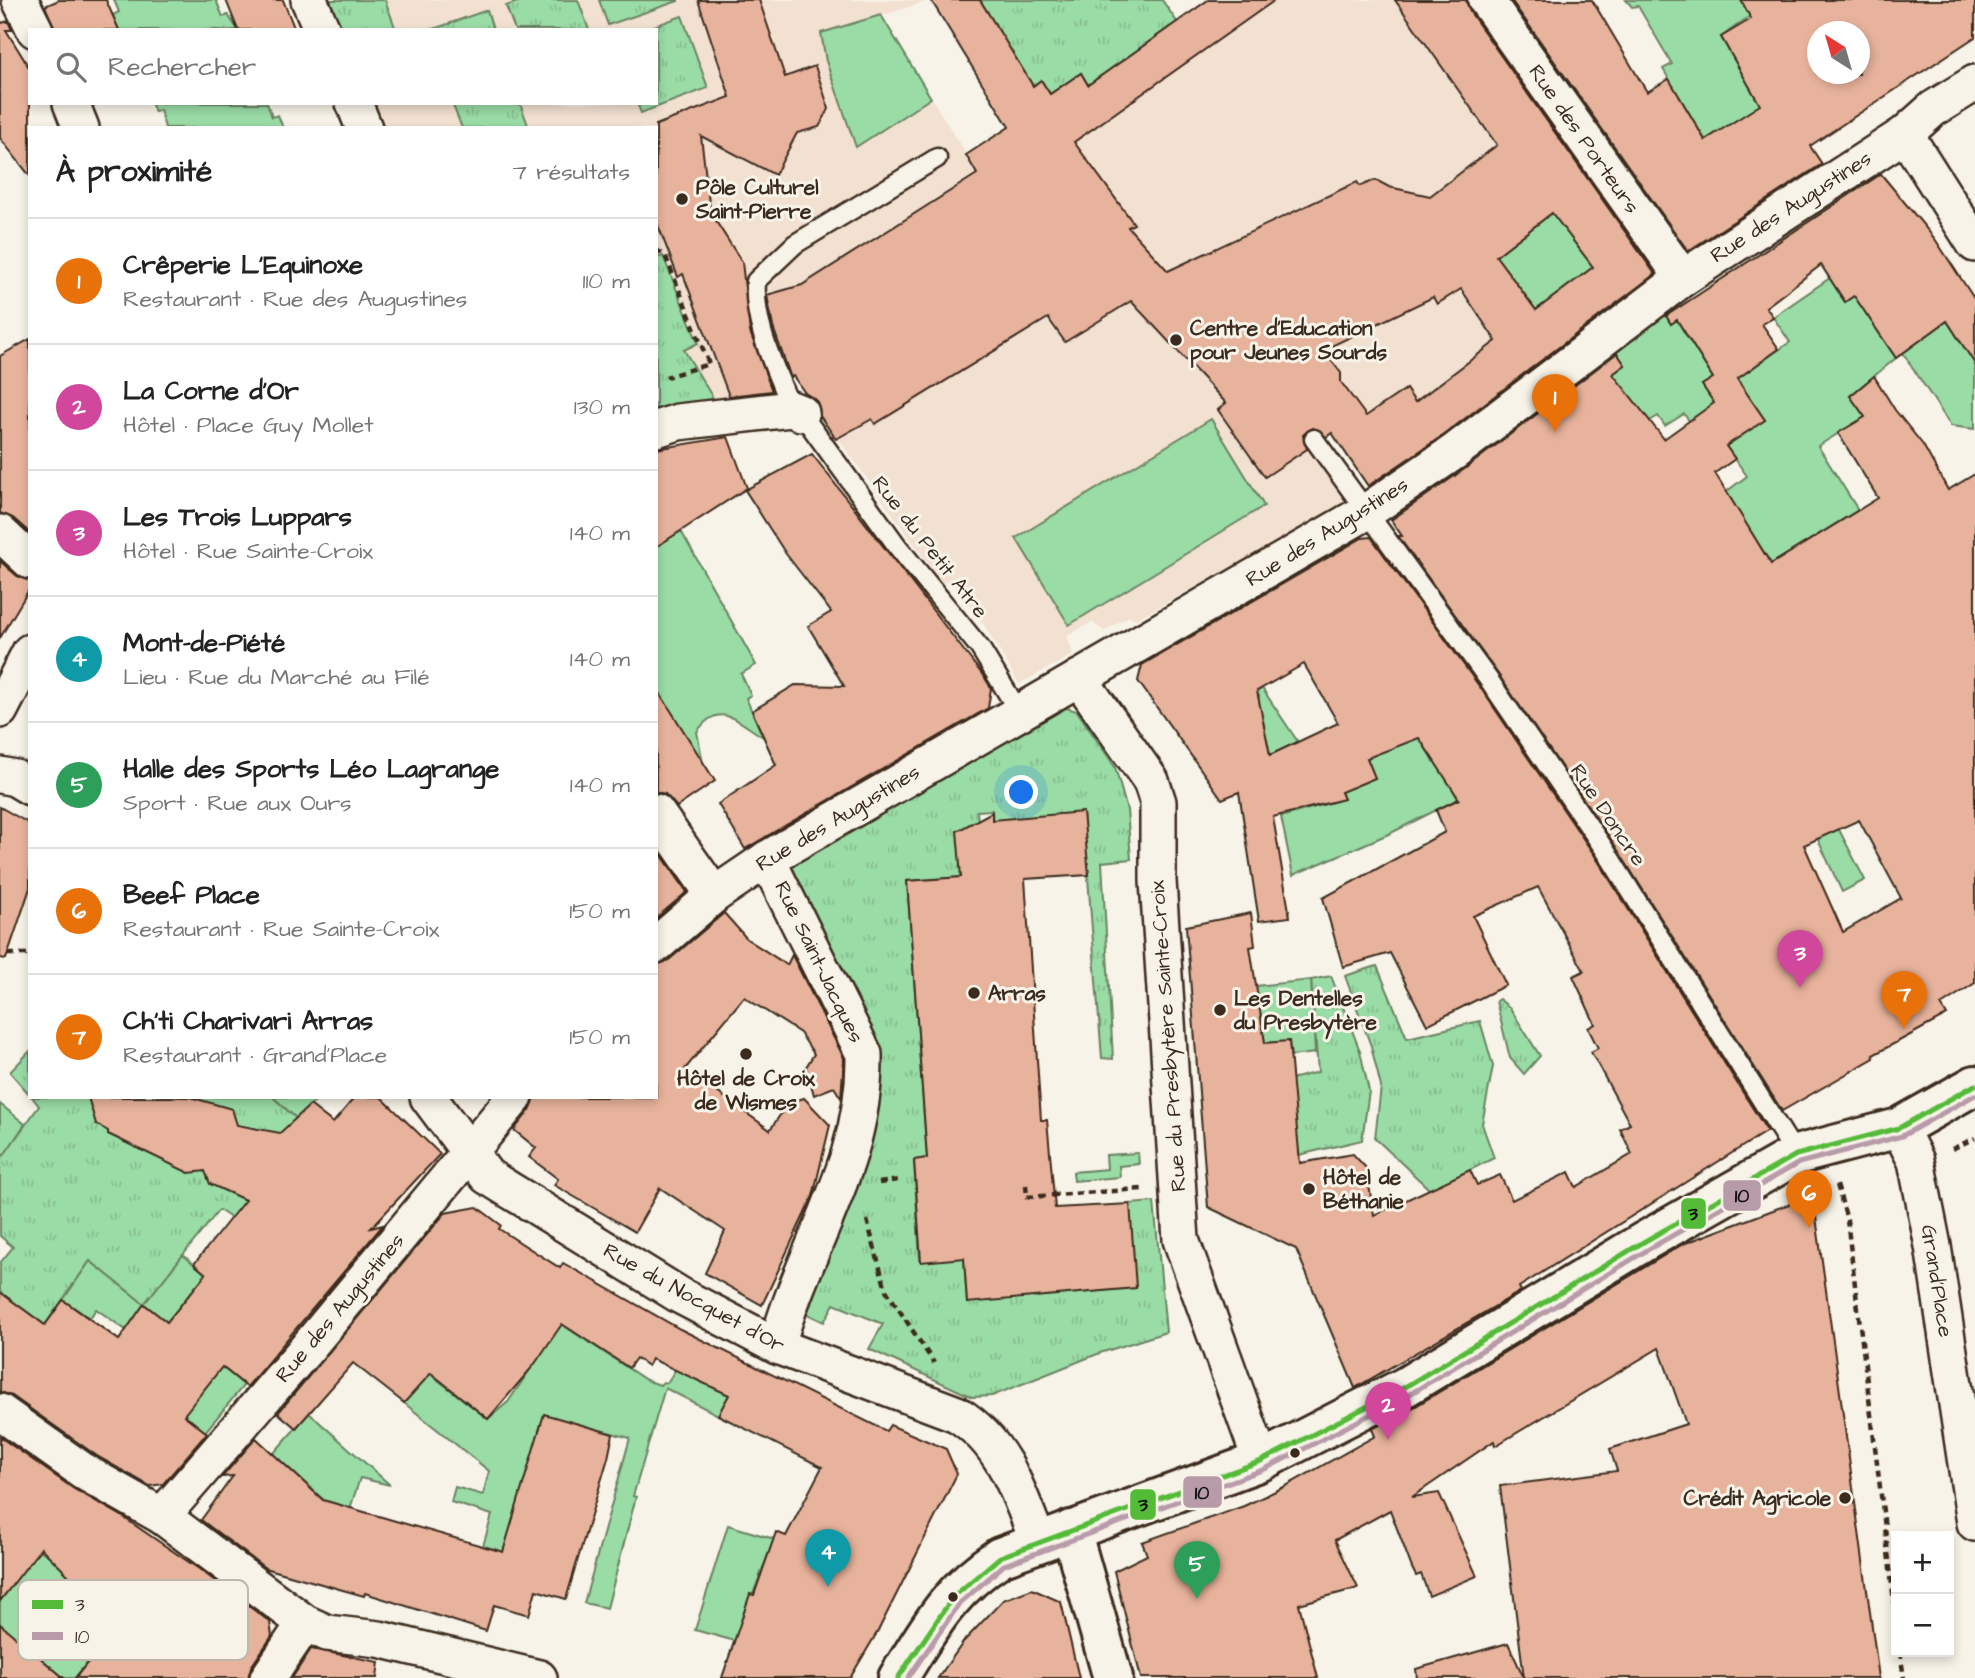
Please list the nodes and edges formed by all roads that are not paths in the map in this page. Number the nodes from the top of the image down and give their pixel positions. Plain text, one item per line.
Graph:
1 (20, 0) edge
2 (309, 0) edge
3 (1486, 0) edge
4 (34, 28) edge
5 (321, 28) edge
6 (1975, 83) edge
7 (72, 105) edge
8 (355, 105) edge
9 (81, 126) edge
10 (363, 126) edge
11 (1905, 134) junction
12 (937, 158) dead end
13 (1975, 244) edge
14 (1683, 278) junction
15 (796, 411) junction
16 (658, 428) edge
17 (1314, 439) dead end
18 (1366, 512) junction
19 (0, 534) edge
20 (28, 559) edge
21 (28, 656) edge
22 (1079, 678) junction
23 (0, 710) edge
24 (1019, 712) junction
25 (0, 775) edge
26 (28, 785) edge
27 (658, 815) edge
28 (767, 859) junction
29 (714, 895) junction
30 (658, 942) edge
31 (1975, 1085) edge
32 (430, 1099) edge
33 (512, 1099) edge
34 (1899, 1128) junction
35 (471, 1153) junction
36 (1796, 1155) junction
37 (776, 1346) junction
38 (0, 1412) edge
39 (1261, 1461) junction
40 (162, 1516) junction
41 (1975, 1523) edge
42 (1054, 1536) junction
43 (248, 1580) edge
44 (248, 1580) edge
45 (305, 1623) junction
46 (268, 1678) edge
47 (539, 1678) edge
48 (898, 1678) edge
49 (1113, 1678) edge

1 - 4 street
2 - 5 street
3 - 14 street, Rue des Porteurs
6 - 11 street, Rue des Augustines
7 - 9 street
8 - 10 street
11 - 13 street
11 - 14 street, Rue des Augustines
12 - 15 lane, Rue du Petit Atre
14 - 18 street, Rue des Augustines
15 - 16 street
15 - 24 lane, Rue du Petit Atre
17 - 18 lane, Rue Doncre
18 - 22 street, Rue des Augustines
18 - 36 lane, Rue Doncre
19 - 20 street
21 - 23 street
22 - 24 street, Rue des Augustines
22 - 39 street, Rue du Presbytère Sainte-Croix
24 - 28 street, Rue des Augustines
25 - 26 street
27 - 29 street
28 - 29 street, Rue des Augustines
28 - 37 street, Rue Saint-Jacques
29 - 30 street, Rue des Augustines
31 - 34 street
32 - 35 street, Rue du Nocquet d'Or
33 - 35 street, Rue des Augustines
34 - 36 street
34 - 41 street, Grand'Place
35 - 37 street, Rue du Nocquet d'Or
35 - 40 street, Rue des Augustines
36 - 39 street
37 - 42 street, Rue du Nocquet d'Or
38 - 40 street
39 - 42 street
40 - 44 street
42 - 48 street
42 - 49 street
43 - 45 street
45 - 46 street
45 - 47 street

